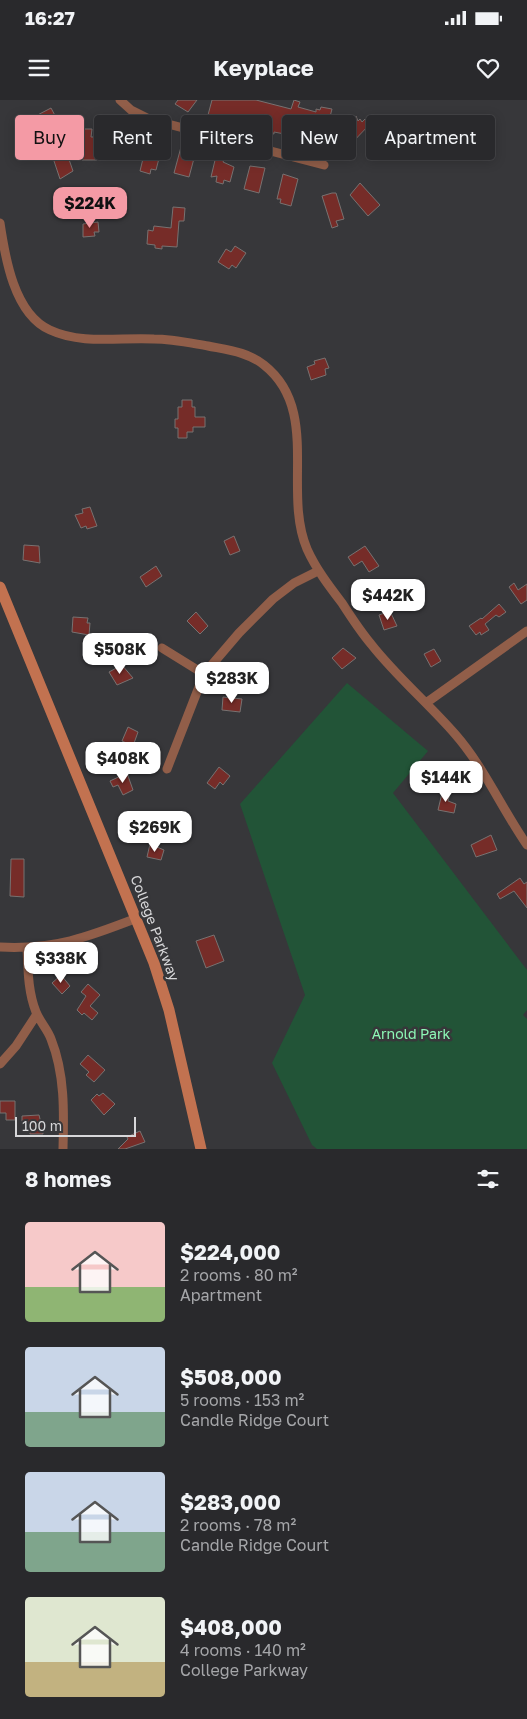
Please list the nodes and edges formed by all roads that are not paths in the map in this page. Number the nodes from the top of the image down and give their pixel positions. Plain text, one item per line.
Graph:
1 (120, 100) edge
2 (324, 165) dead end
3 (0, 223) edge
4 (318, 571) junction
5 (0, 587) edge
6 (527, 631) edge
7 (162, 648) dead end
8 (204, 674) junction
9 (426, 704) junction
10 (167, 769) dead end
11 (527, 845) edge
12 (137, 918) junction
13 (0, 947) edge
14 (28, 948) junction
15 (37, 1014) junction
16 (0, 1064) edge
17 (63, 1149) edge
18 (201, 1149) edge

1 - 2 street
3 - 4 street
4 - 8 street
4 - 9 street
5 - 12 main road, College Parkway
6 - 9 street
7 - 8 street
8 - 10 street
9 - 11 street
12 - 14 street
12 - 18 main road, College Parkway
13 - 14 street
14 - 15 street
15 - 16 street
15 - 17 street

